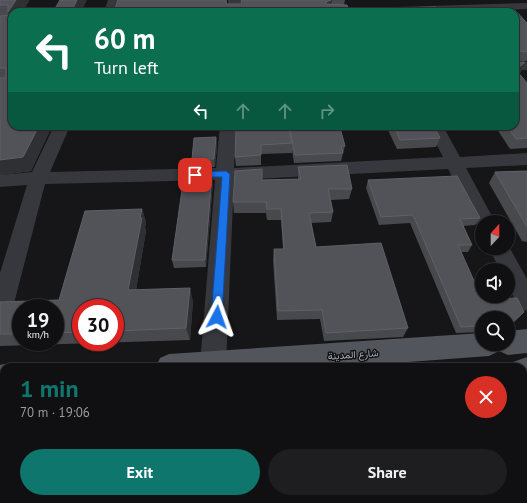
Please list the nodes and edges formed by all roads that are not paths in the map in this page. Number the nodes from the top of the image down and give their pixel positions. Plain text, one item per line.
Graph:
1 (527, 6) edge
2 (466, 8) edge
3 (60, 130) edge
4 (228, 130) edge
5 (437, 130) edge
6 (527, 159) edge
7 (454, 163) junction
8 (226, 174) junction
9 (38, 178) junction
10 (0, 181) edge
11 (481, 215) edge
12 (503, 255) edge
13 (527, 301) edge
14 (0, 311) edge
15 (527, 341) edge
16 (515, 342) edge
17 (475, 345) edge
18 (213, 363) edge
19 (227, 363) edge

1 - 2 street
3 - 9 street
4 - 8 street
5 - 7 street
6 - 7 street
7 - 8 street
7 - 11 street
8 - 9 street
8 - 18 street
9 - 10 street
9 - 14 street
12 - 13 street
15 - 16 main road
17 - 19 main road, شارع المدينة

